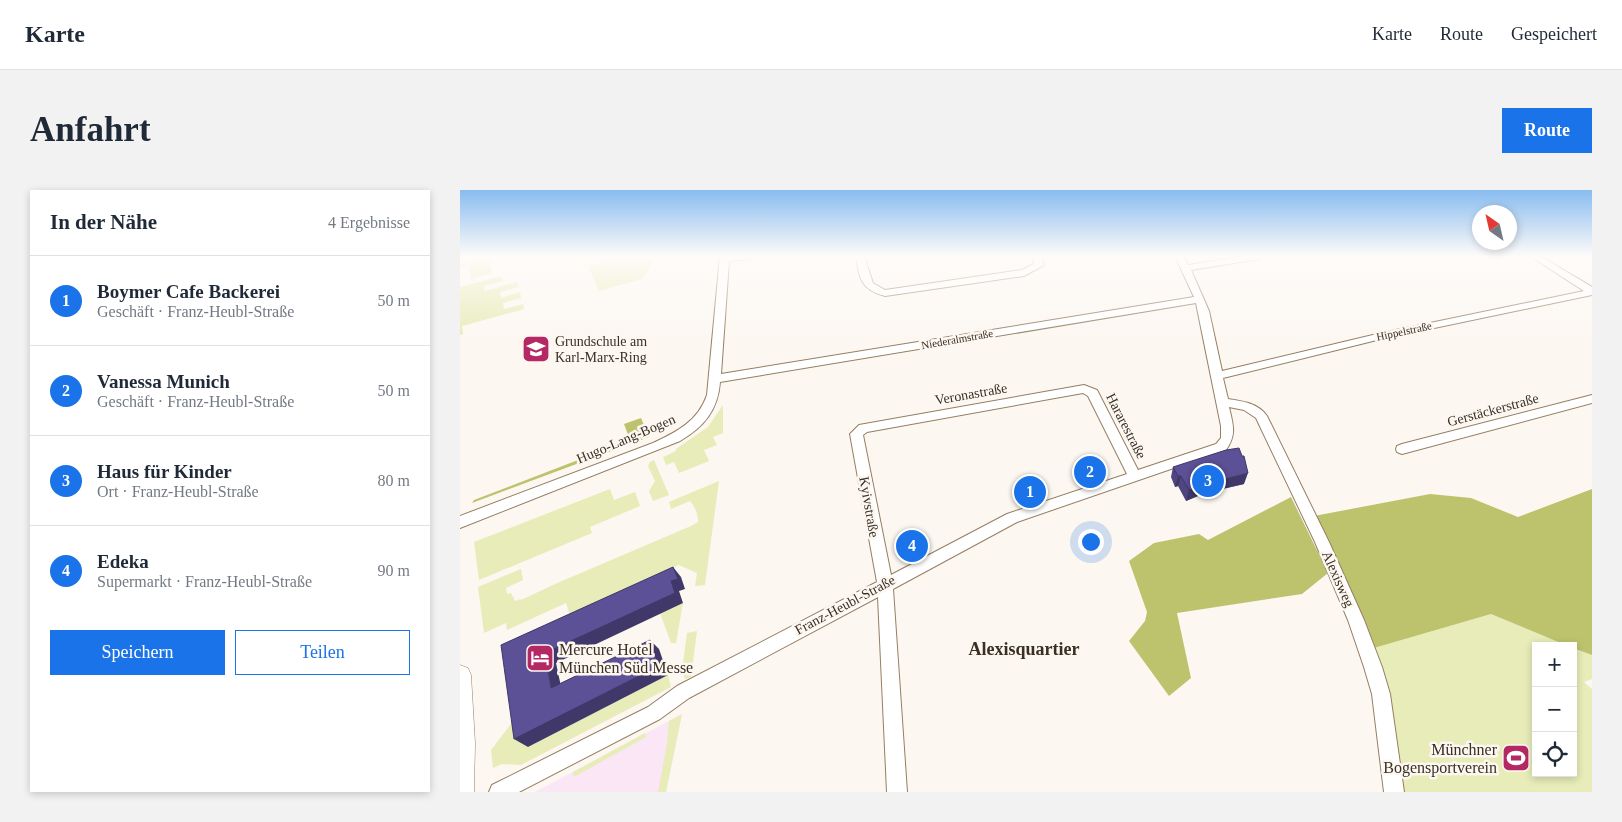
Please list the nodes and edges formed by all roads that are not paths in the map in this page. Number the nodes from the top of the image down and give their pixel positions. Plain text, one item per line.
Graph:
1 (723, 284) edge
2 (868, 284) edge
3 (947, 284) edge
4 (1194, 284) edge
5 (1581, 284) edge
6 (1592, 291) edge
7 (1200, 298) junction
8 (1218, 376) junction
9 (714, 379) junction
10 (1089, 390) joint
11 (1592, 399) edge
12 (1223, 402) junction
13 (858, 431) joint
14 (1402, 449) dead end
15 (1135, 477) junction
16 (460, 522) edge
17 (885, 584) junction
18 (460, 676) edge
19 (462, 792) edge
20 (499, 792) edge
21 (897, 792) edge
22 (1394, 792) edge

1 - 9 street, Hugo-Lang-Bogen
2 - 3 street
4 - 7 street, Franz-Heubl-Straße
5 - 6 street
6 - 8 street, Hippelstraße
7 - 8 street, Franz-Heubl-Straße
7 - 9 street, Niederalmstraße
8 - 12 street, Franz-Heubl-Straße
9 - 16 street, Hugo-Lang-Bogen
10 - 13 street, Veronastraße
10 - 15 street, Hararestraße
11 - 14 street, Gerstäckerstraße
12 - 15 street, Franz-Heubl-Straße
12 - 22 street, Alexisweg
13 - 17 street, Kyivstraße
15 - 17 street, Franz-Heubl-Straße
17 - 20 street, Franz-Heubl-Straße
17 - 21 street, Kyivstraße
18 - 19 main road

